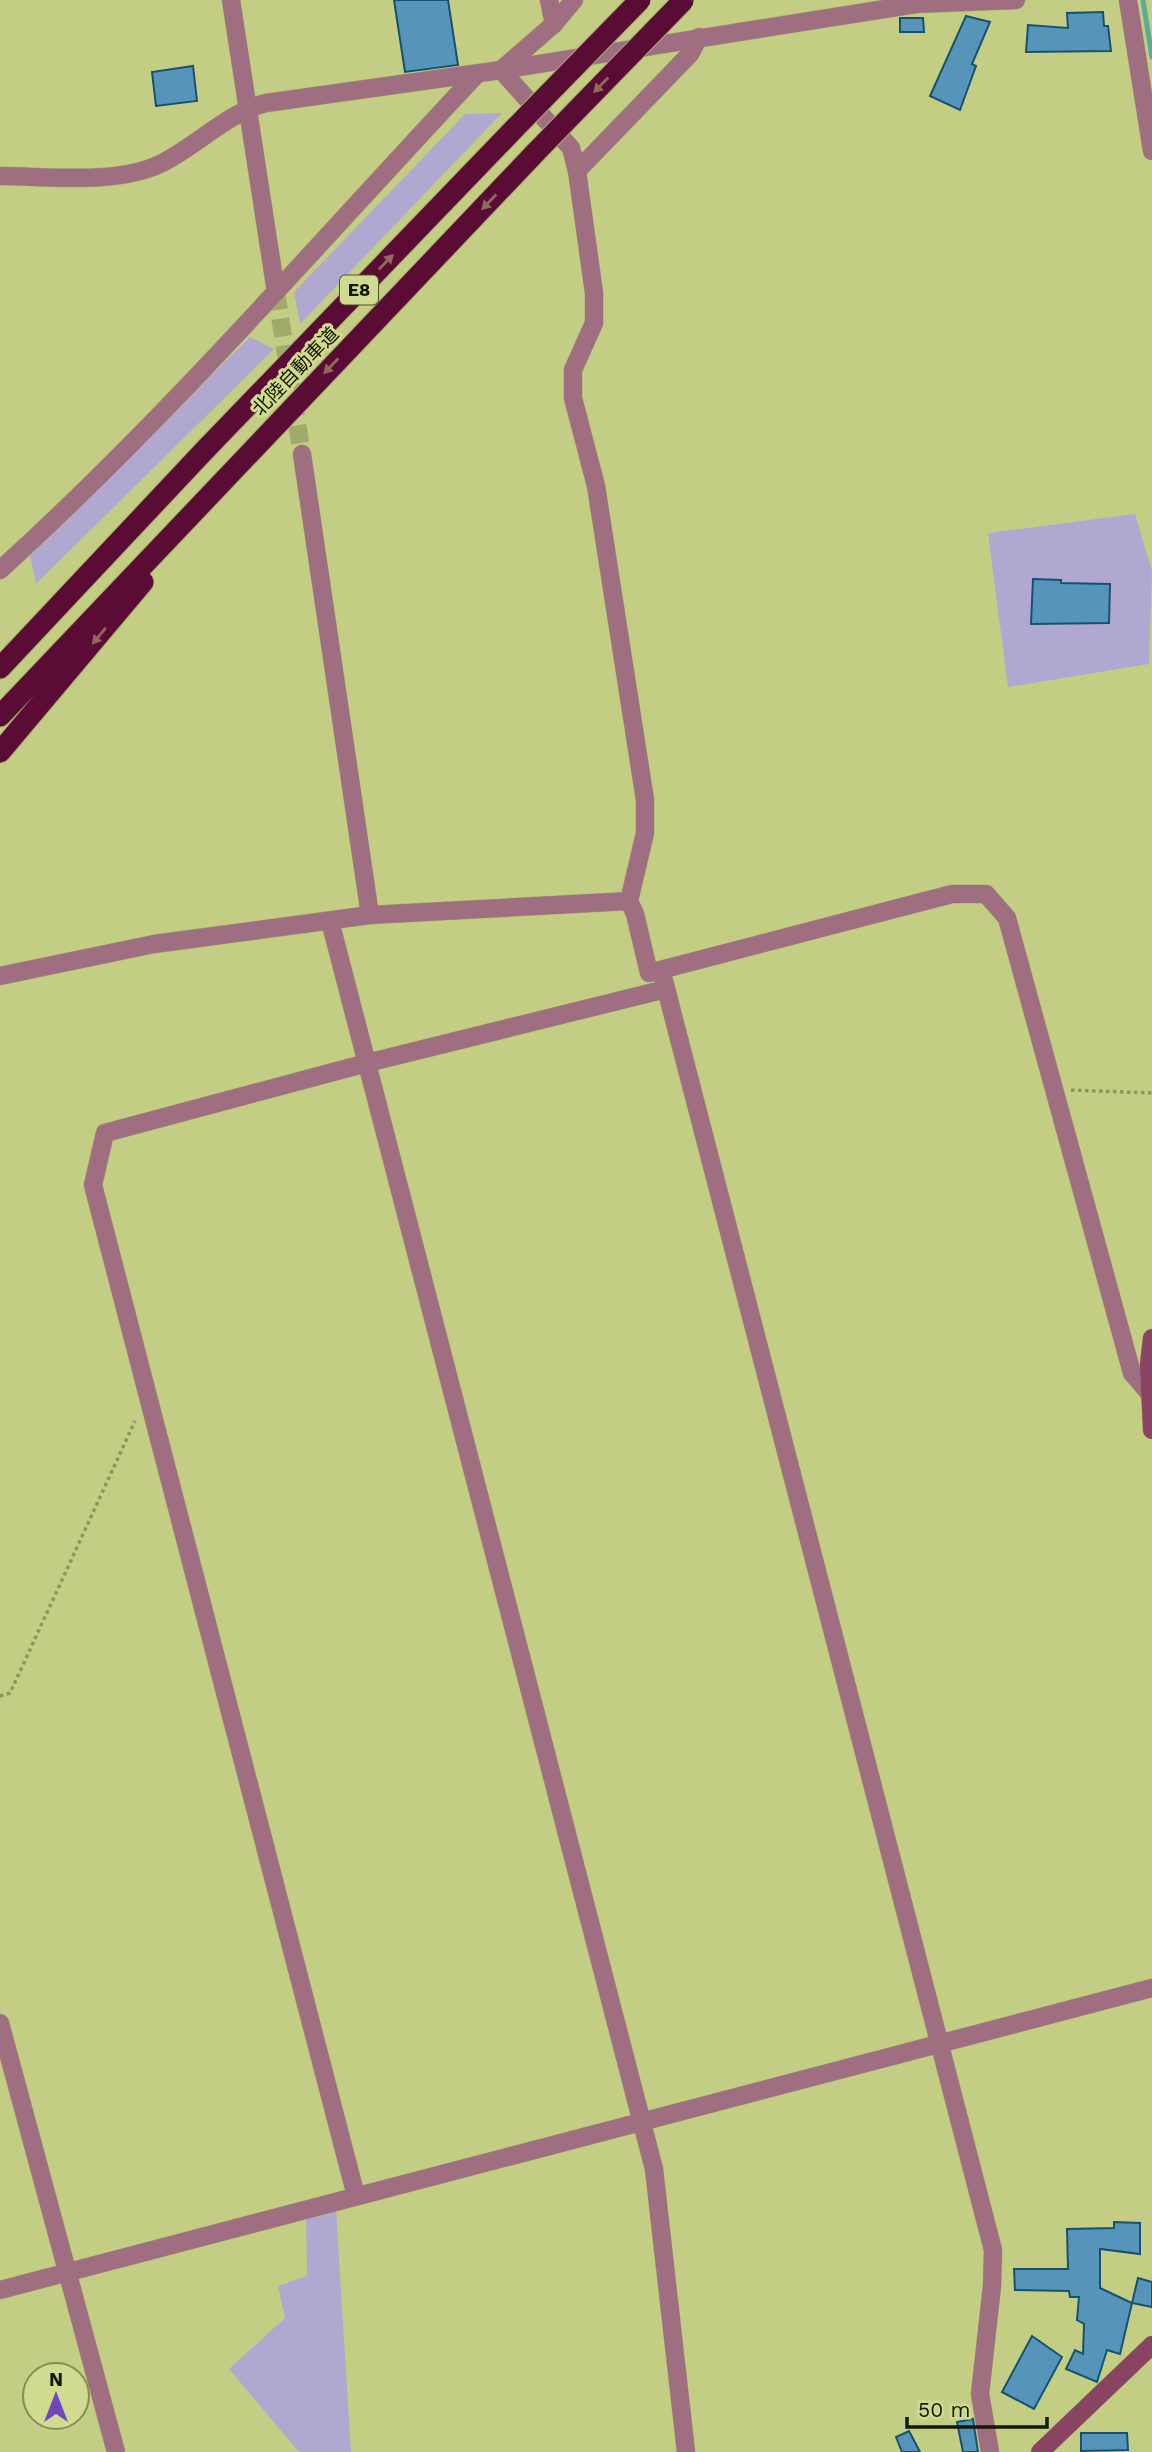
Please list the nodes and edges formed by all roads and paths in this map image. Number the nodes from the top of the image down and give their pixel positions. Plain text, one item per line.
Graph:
1 (230, 0) edge
2 (550, 0) edge
3 (574, 0) edge
4 (640, 0) edge
5 (1016, 0) edge
6 (1128, 0) edge
7 (683, 1) edge
8 (554, 24) junction
9 (699, 37) junction
10 (502, 70) junction
11 (477, 74) junction
12 (248, 108) junction
13 (1152, 151) edge
14 (576, 171) junction
15 (0, 176) edge
16 (276, 292) junction
17 (267, 432) junction
18 (202, 452) junction
19 (302, 454) tunnel mouth
20 (0, 570) edge
21 (0, 648) edge
22 (0, 668) edge
23 (0, 716) edge
24 (0, 752) edge
25 (629, 901) junction
26 (370, 915) junction
27 (330, 921) junction
28 (661, 970) junction
29 (0, 976) edge
30 (666, 989) junction
31 (367, 1063) junction
32 (1055, 1089) junction
33 (1152, 1093) edge
34 (1152, 1338) edge
35 (148, 1393) junction
36 (1149, 1393) junction
37 (1152, 1430) edge
38 (0, 1696) edge
39 (1152, 1988) edge
40 (0, 2023) edge
41 (941, 2043) junction
42 (641, 2120) junction
43 (356, 2196) junction
44 (69, 2272) junction
45 (0, 2290) edge
46 (1152, 2345) edge
47 (116, 2452) edge
48 (687, 2452) edge
49 (990, 2452) edge
50 (1040, 2452) edge

1 - 12 street
2 - 8 street
3 - 8 street
18 -> 4 highway, 北陸自動車道 / E8, bridge
5 - 9 street
6 - 13 street
7 -> 17 highway, 北陸自動車道 / E8, bridge
8 - 10 street
9 - 10 street
9 - 14 street
10 - 11 street
10 - 14 street
11 - 12 street
11 - 16 street
12 - 15 street
12 - 16 street
14 - 25 street
16 - 20 street
17 - 23 highway, 北陸自動車道 / E8
17 -> 24 highway
18 - 21 highway
18 - 22 highway, 北陸自動車道 / E8
19 - 26 street
25 - 26 street
25 - 28 street
26 - 27 street
27 - 29 street
27 - 31 street
28 - 30 street
28 - 32 street
30 - 31 street
30 - 41 street
31 - 35 street
31 - 42 street
32 - 33 path
32 - 36 street
34 - 36 main road
35 - 38 path
35 - 43 street
36 - 37 main road
39 - 41 street
40 - 44 street
41 - 42 street
41 - 49 street
42 - 43 street
42 - 48 street
43 - 44 street
44 - 45 street
44 - 47 street
46 - 50 main road

